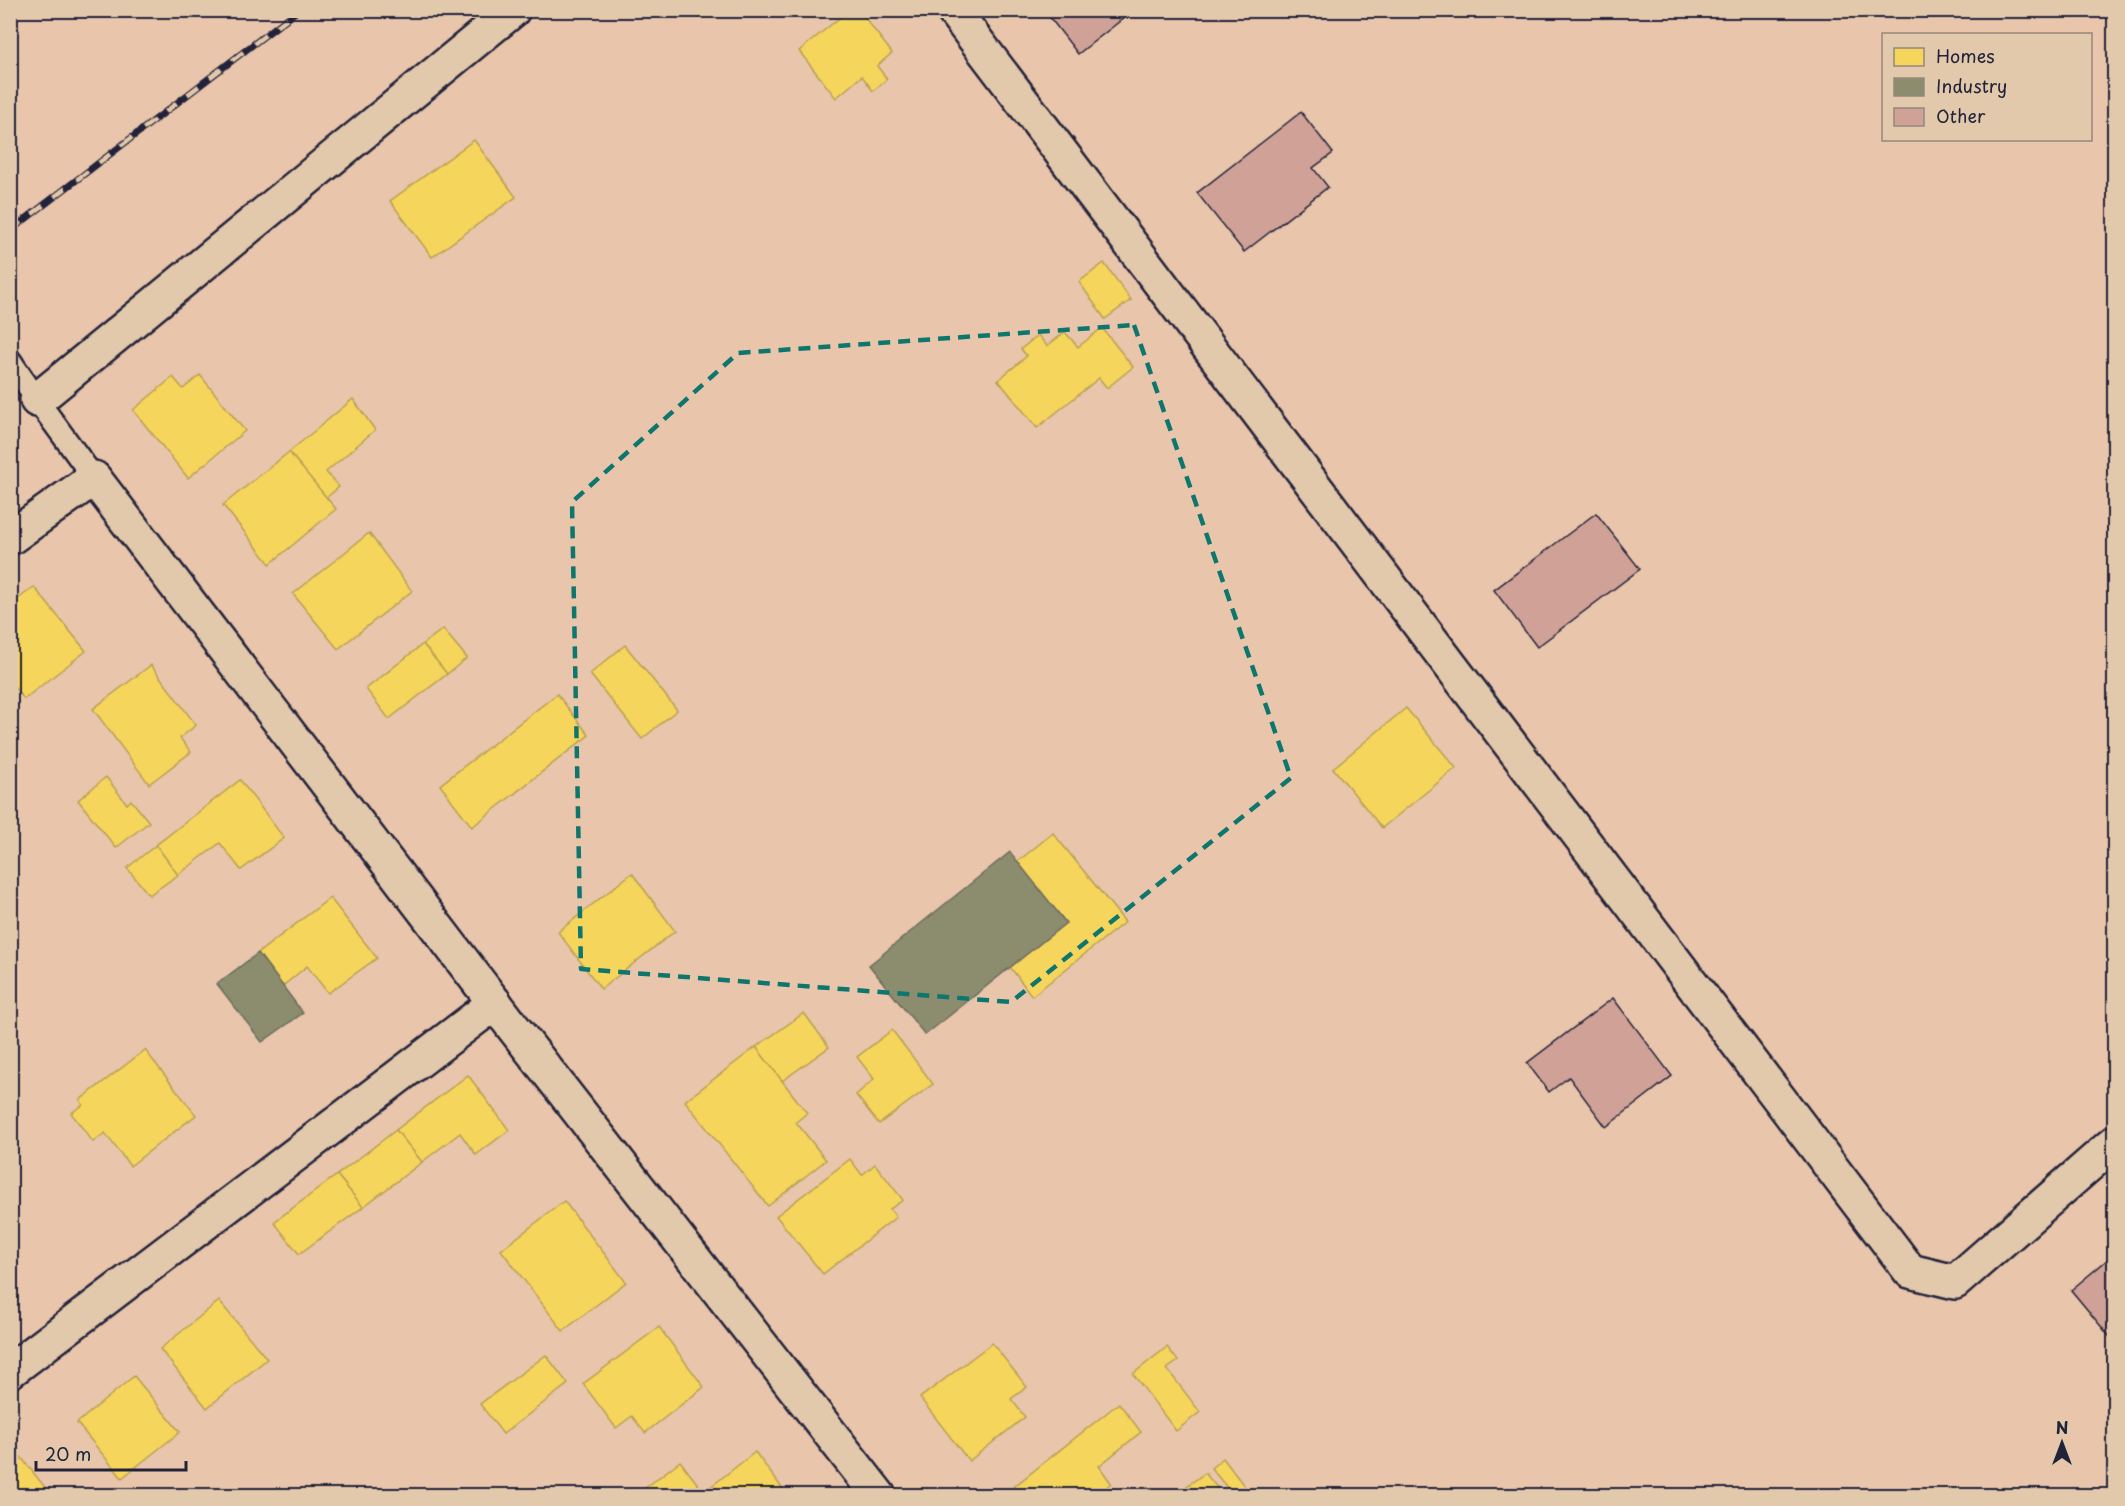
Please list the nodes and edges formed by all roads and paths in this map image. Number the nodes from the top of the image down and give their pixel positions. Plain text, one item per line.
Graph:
1 (513, 10) edge
2 (953, 10) edge
3 (10, 360) edge
4 (37, 400) junction
5 (94, 478) junction
6 (10, 538) edge
7 (495, 1003) junction
8 (2115, 1143) edge
9 (10, 1371) edge
10 (879, 1496) edge

1 - 4 street
2 - 8 street
3 - 4 lane
4 - 5 lane
5 - 6 street
5 - 7 street
7 - 9 street
7 - 10 street

